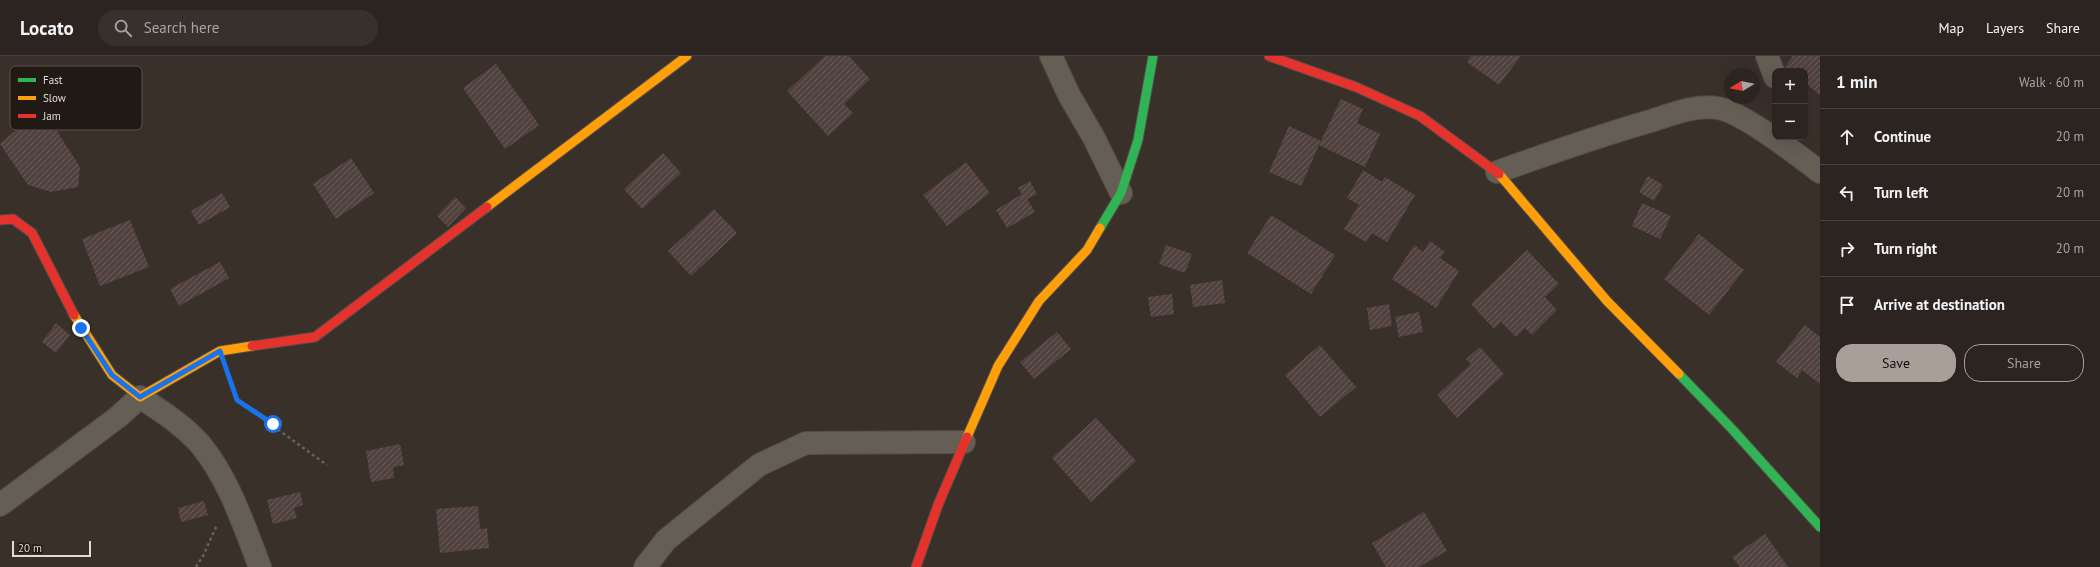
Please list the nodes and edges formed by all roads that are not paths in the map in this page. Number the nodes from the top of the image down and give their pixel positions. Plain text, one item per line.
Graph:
1 (687, 56) edge
2 (1051, 56) edge
3 (1152, 56) edge
4 (1269, 56) edge
5 (1767, 56) edge
6 (1772, 69) edge
7 (1800, 140) edge
8 (1814, 167) edge
9 (1497, 172) junction
10 (1122, 193) junction
11 (0, 220) edge
12 (140, 397) junction
13 (964, 442) junction
14 (0, 505) edge
15 (1820, 527) edge
16 (260, 567) edge
17 (645, 567) edge
18 (916, 567) edge

1 - 12 street
2 - 10 street
3 - 10 street
4 - 9 street
5 - 6 street
7 - 8 street
8 - 9 street
9 - 15 street
10 - 13 street
11 - 12 street
12 - 14 street
12 - 16 street
13 - 17 street
13 - 18 street

